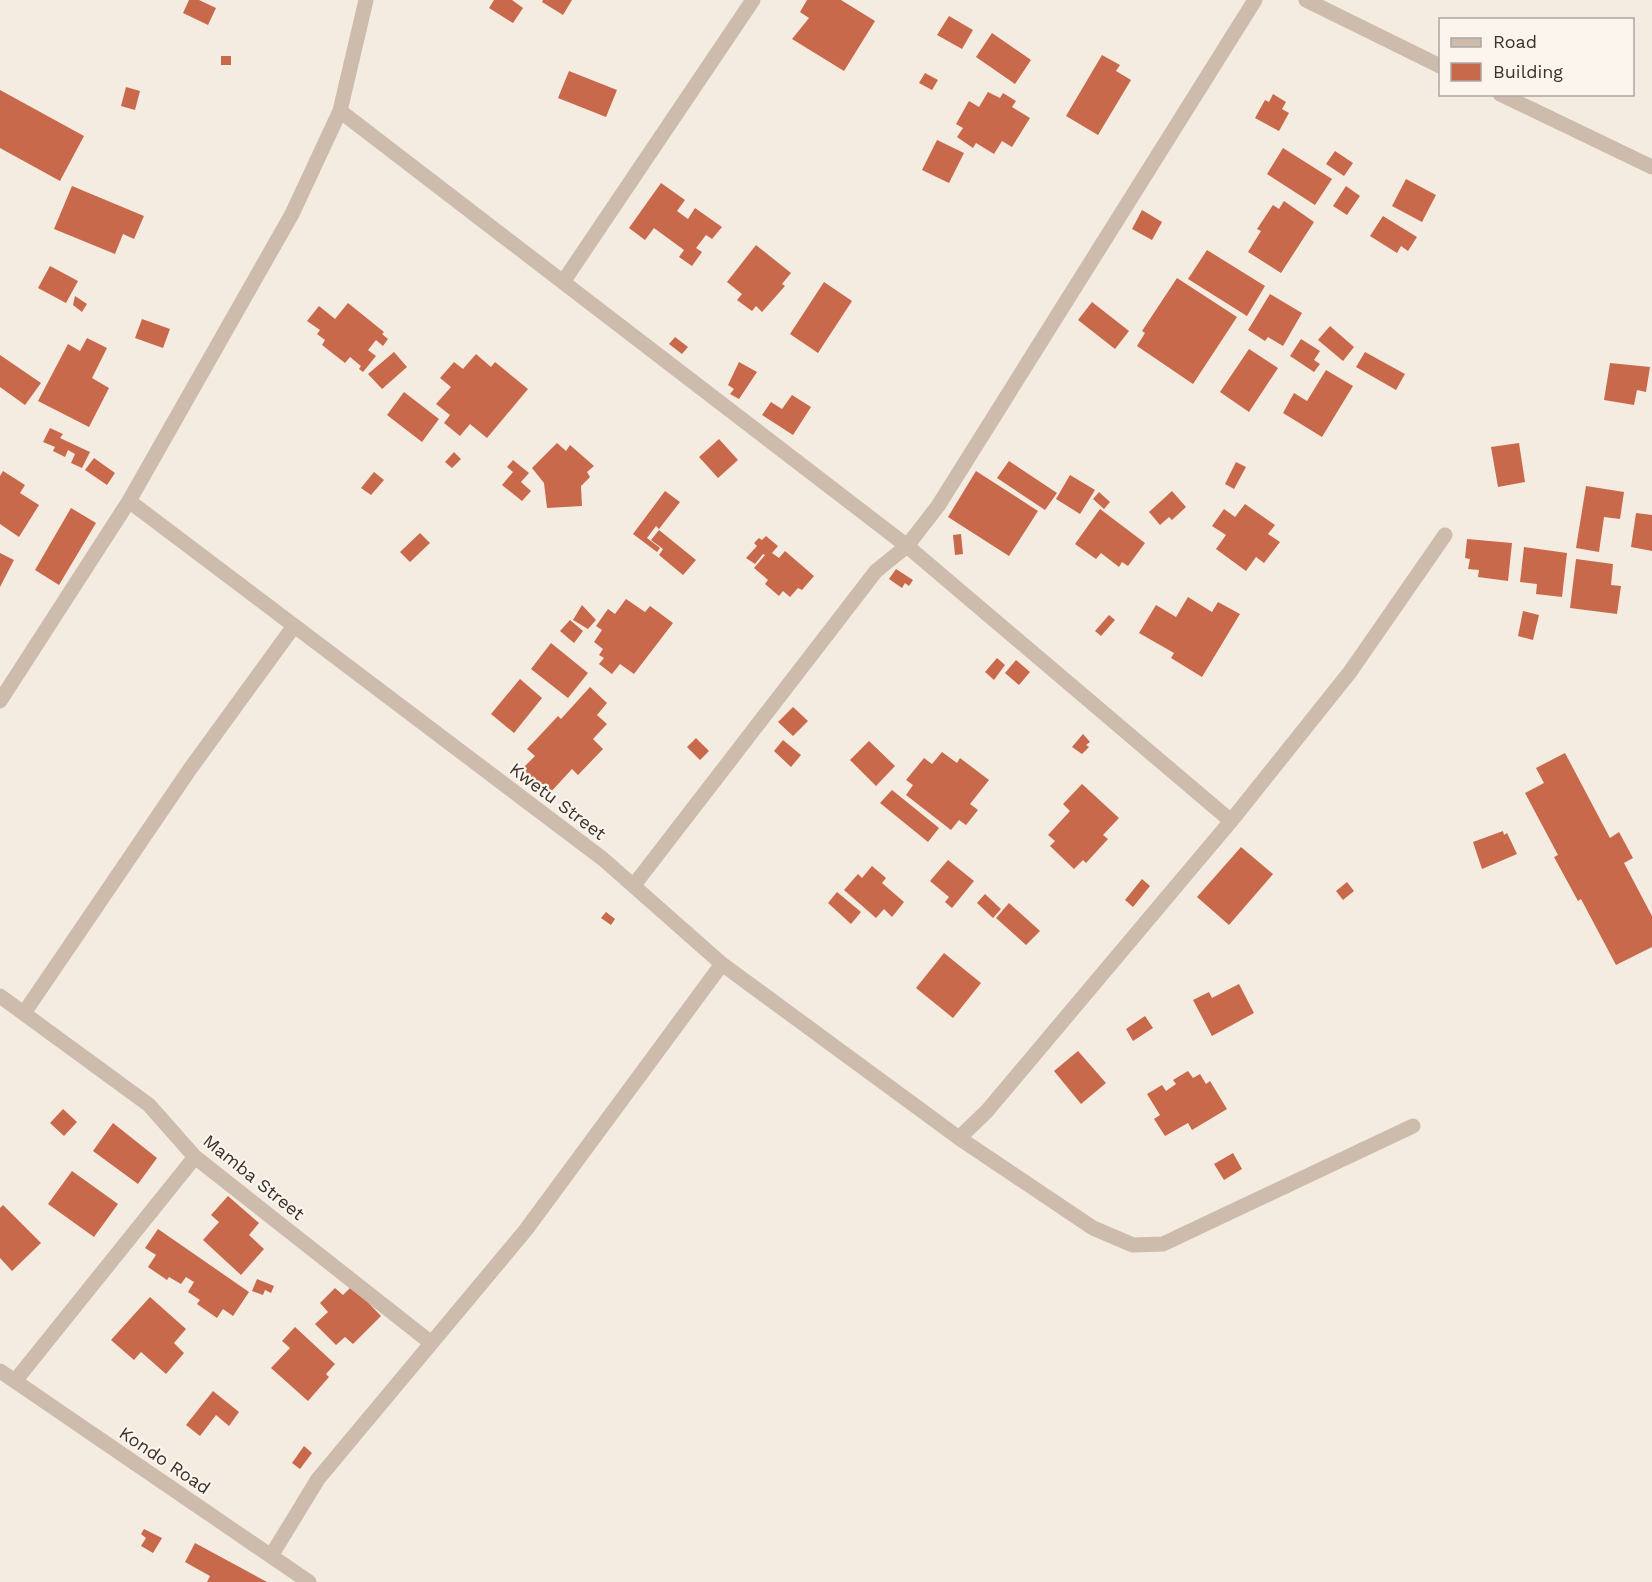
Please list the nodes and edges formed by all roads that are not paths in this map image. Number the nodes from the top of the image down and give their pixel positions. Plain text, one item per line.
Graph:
1 (366, 0) edge
2 (753, 0) edge
3 (1255, 0) edge
4 (1306, 0) edge
5 (1439, 66) edge
6 (1504, 96) edge
7 (340, 111) junction
8 (1652, 167) edge
9 (563, 282) junction
10 (129, 501) junction
11 (1445, 535) dead end
12 (907, 546) junction
13 (294, 626) junction
14 (0, 701) edge
15 (1231, 821) junction
16 (634, 885) junction
17 (723, 964) junction
18 (0, 996) edge
19 (24, 1013) junction
20 (1413, 1126) dead end
21 (958, 1138) junction
22 (195, 1156) junction
23 (430, 1342) junction
24 (0, 1371) edge
25 (15, 1382) junction
26 (271, 1556) junction
27 (309, 1582) edge

1 - 7 street
2 - 9 street
3 - 12 street
4 - 5 street
6 - 8 street
7 - 9 street
7 - 10 street
9 - 12 street
10 - 13 street, Kwetu Street
10 - 14 street
11 - 15 street
12 - 15 street
12 - 16 street
13 - 16 street, Kwetu Street
13 - 19 street
15 - 21 street
16 - 17 street, Kwetu Street
17 - 21 street, Kwetu Street
17 - 23 street
18 - 19 street, Mamba Street
19 - 22 street, Mamba Street
20 - 21 street, Kwetu Street
22 - 23 street, Mamba Street
22 - 25 street
23 - 26 street
24 - 25 street, Kondo Road
25 - 26 street, Kondo Road
26 - 27 street, Kondo Road

